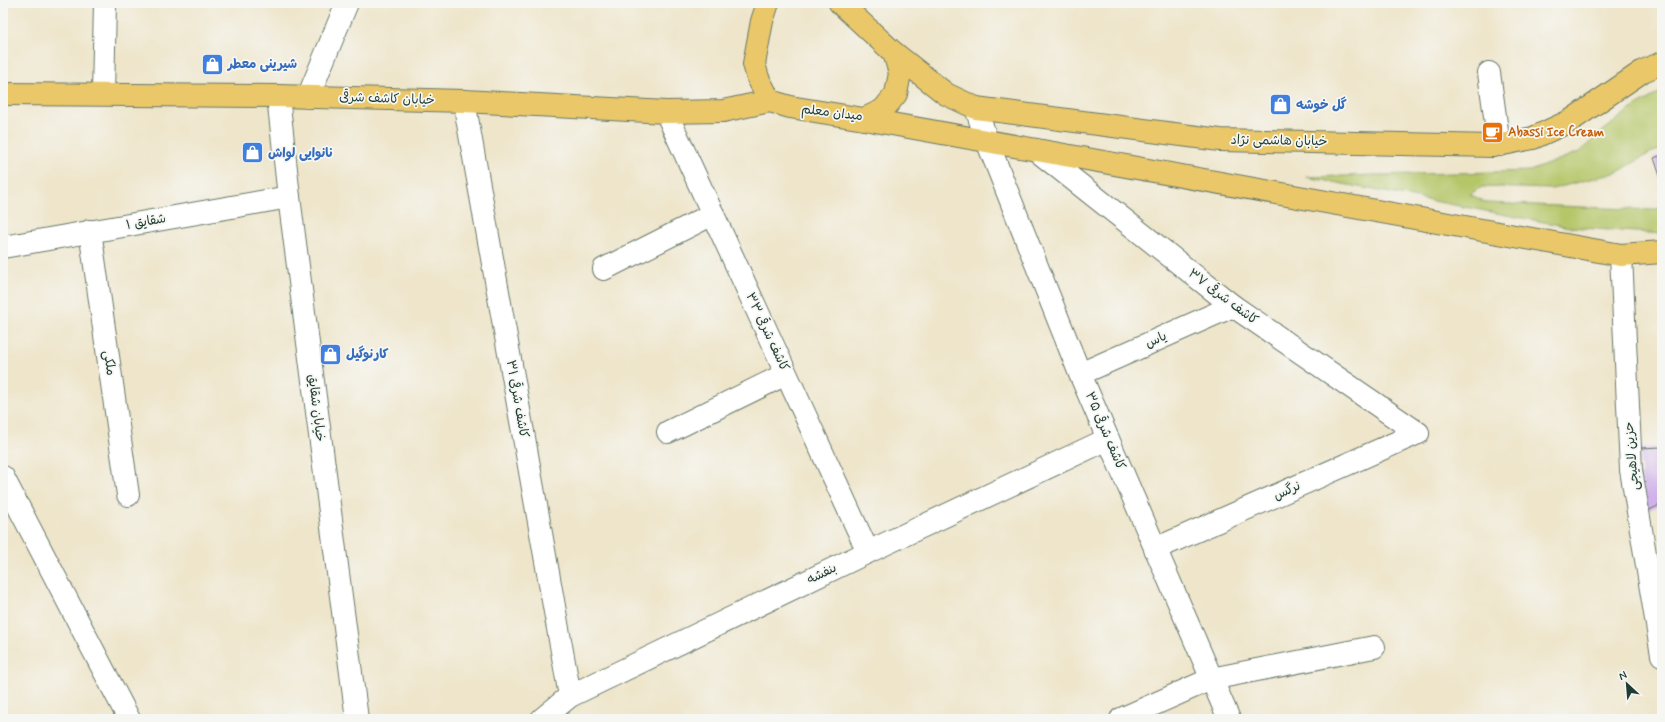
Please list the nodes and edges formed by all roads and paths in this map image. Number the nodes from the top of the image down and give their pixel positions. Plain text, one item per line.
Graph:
1 (105, 3) edge
2 (347, 3) edge
3 (768, 3) edge
4 (840, 3) edge
5 (894, 53) junction
6 (1662, 63) edge
7 (1488, 73) dead end
8 (3, 94) edge
9 (103, 94) junction
10 (278, 96) junction
11 (308, 97) junction
12 (464, 101) junction
13 (770, 101) junction
14 (976, 108) junction
15 (666, 112) junction
16 (864, 119) junction
17 (987, 141) junction
18 (1499, 145) junction
19 (1036, 150) junction
20 (289, 197) junction
21 (713, 214) junction
22 (90, 231) junction
23 (3, 247) edge
24 (1662, 252) edge
25 (1621, 255) junction
26 (604, 269) dead end
27 (1233, 306) junction
28 (786, 374) junction
29 (1080, 374) junction
30 (668, 432) dead end
31 (1418, 433) joint
32 (1108, 439) junction
33 (3, 477) edge
34 (128, 495) dead end
35 (1155, 549) junction
36 (868, 552) junction
37 (1374, 647) dead end
38 (1662, 655) edge
39 (1212, 679) junction
40 (570, 696) junction
41 (129, 719) edge
42 (357, 719) edge
43 (542, 719) edge
44 (1121, 719) edge
45 (1229, 719) edge

1 - 9 street
2 - 11 street
3 - 13 main road
4 - 5 main road
5 - 14 main road, خیابان هاشمی نژاد
5 - 16 main road, میدان معلم
6 - 18 main road, خیابان هاشمی نژاد
7 - 18 street
8 - 9 main road, خیابان کاشف شرقی
9 - 10 main road, خیابان کاشف شرقی
10 - 11 main road, خیابان کاشف شرقی
10 - 20 street, خیابان شقایق
11 - 12 main road, خیابان کاشف شرقی
12 - 15 main road, خیابان کاشف شرقی
12 - 40 street, کاشف شرقی ۳۱
13 - 15 main road, خیابان کاشف شرقی
13 - 16 main road, میدان معلم
14 - 17 street, کاشف شرقی ۳۵
14 - 18 main road, خیابان هاشمی نژاد
15 - 21 street, کاشف شرقی ۳۳
16 - 17 main road
17 - 19 main road
17 - 29 street, کاشف شرقی ۳۵
19 - 25 main road
19 - 27 street, کاشف شرقی ۳۷
20 - 22 street, شقایق ۱
20 - 42 street, خیابان شقایق
21 - 26 street
21 - 28 street, کاشف شرقی ۳۳
22 - 23 street, شقایق ۱
22 - 34 street, ملکی
24 - 25 main road
25 - 38 street, حزین لاهیجی
27 - 29 street, یاس
27 - 31 street, کاشف شرقی ۳۷
28 - 30 street
28 - 36 street, کاشف شرقی ۳۳
29 - 32 street, کاشف شرقی ۳۵
31 - 35 street, نرگس
32 - 35 street, کاشف شرقی ۳۵
32 - 36 street, بنفشه
33 - 41 street
35 - 39 street, کاشف شرقی ۳۵
36 - 40 street, بنفشه
37 - 39 street
39 - 44 street
39 - 45 street, کاشف شرقی ۳۵
40 - 43 street, بنفشه

